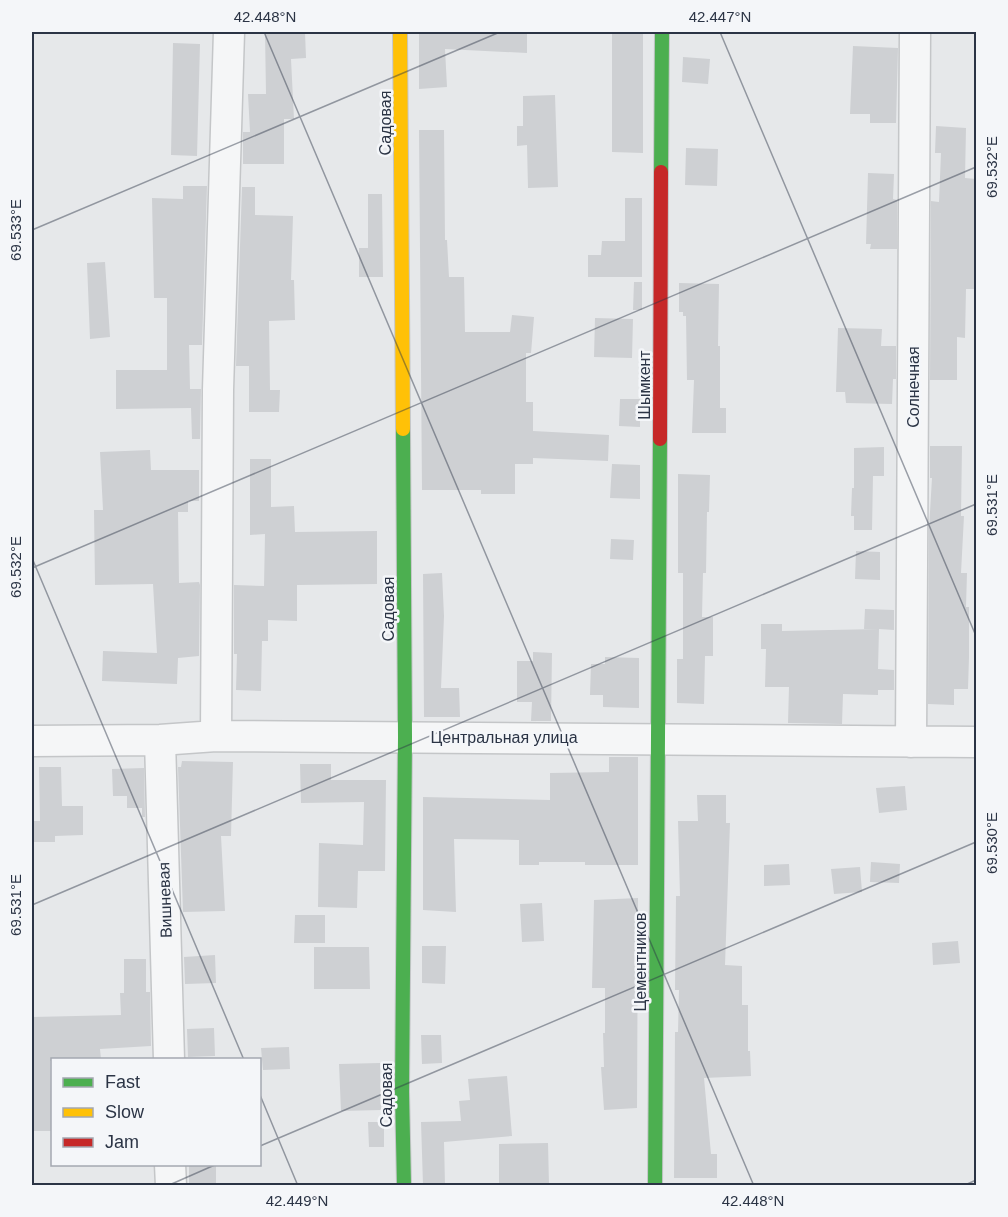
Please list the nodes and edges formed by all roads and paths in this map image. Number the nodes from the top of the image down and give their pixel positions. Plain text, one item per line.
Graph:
1 (229, 32) edge
2 (400, 32) edge
3 (662, 32) edge
4 (915, 32) edge
5 (216, 736) junction
6 (405, 737) junction
7 (658, 738) junction
8 (160, 740) junction
9 (32, 741) edge
10 (911, 742) junction
11 (976, 742) edge
12 (169, 1058) edge
13 (170, 1166) edge
14 (171, 1185) edge
15 (404, 1185) edge
16 (655, 1185) edge

1 - 5 street
2 - 6 street, Садовая
3 - 7 street, Шымкент
4 - 10 street, Солнечная
5 - 6 street, Центральная улица
5 - 8 street, Центральная улица
6 - 7 street, Центральная улица
6 - 15 street, Садовая
7 - 10 street, Центральная улица
7 - 16 street, Цементников
8 - 9 street, Центральная улица
8 - 12 street, Вишневая
10 - 11 street, Центральная улица
13 - 14 street

